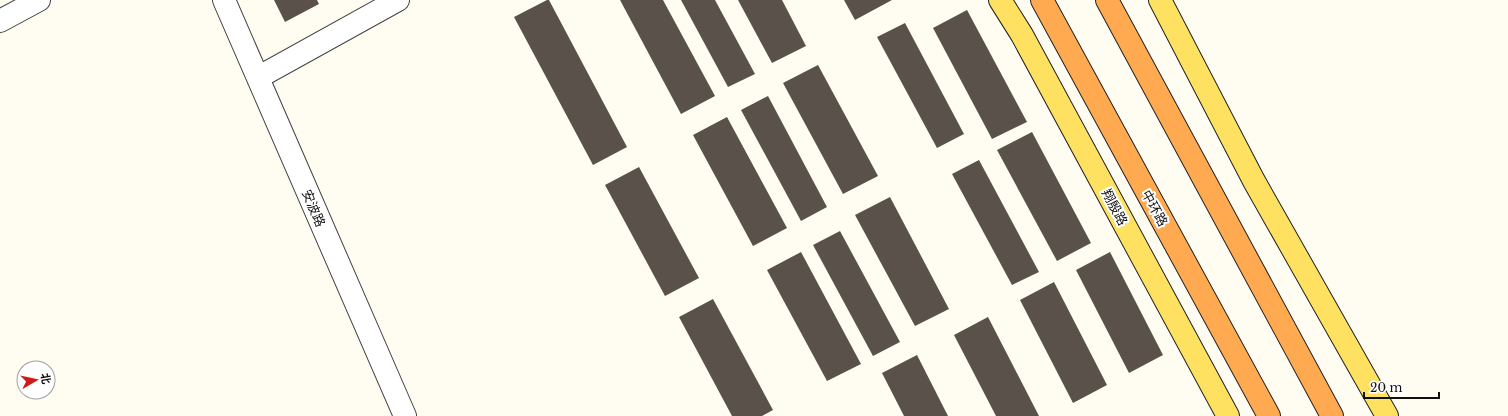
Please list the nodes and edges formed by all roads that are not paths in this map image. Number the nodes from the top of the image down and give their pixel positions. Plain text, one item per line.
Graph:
1 (39, 0) edge
2 (224, 0) edge
3 (398, 0) edge
4 (1000, 0) edge
5 (1037, 0) edge
6 (1042, 0) edge
7 (1107, 0) edge
8 (1160, 0) edge
9 (0, 21) edge
10 (1064, 39) junction
11 (259, 77) junction
12 (405, 416) edge
13 (1228, 416) edge
14 (1269, 416) edge
15 (1332, 416) edge
16 (1386, 416) edge

1 - 9 street
2 - 11 street, 安波路
3 - 11 street
4 - 13 main road, 翔殷路
5 - 10 highway
6 - 10 highway, 中环路
7 - 15 highway
8 - 16 main road
10 - 14 highway, 中环路
11 - 12 street, 安波路

